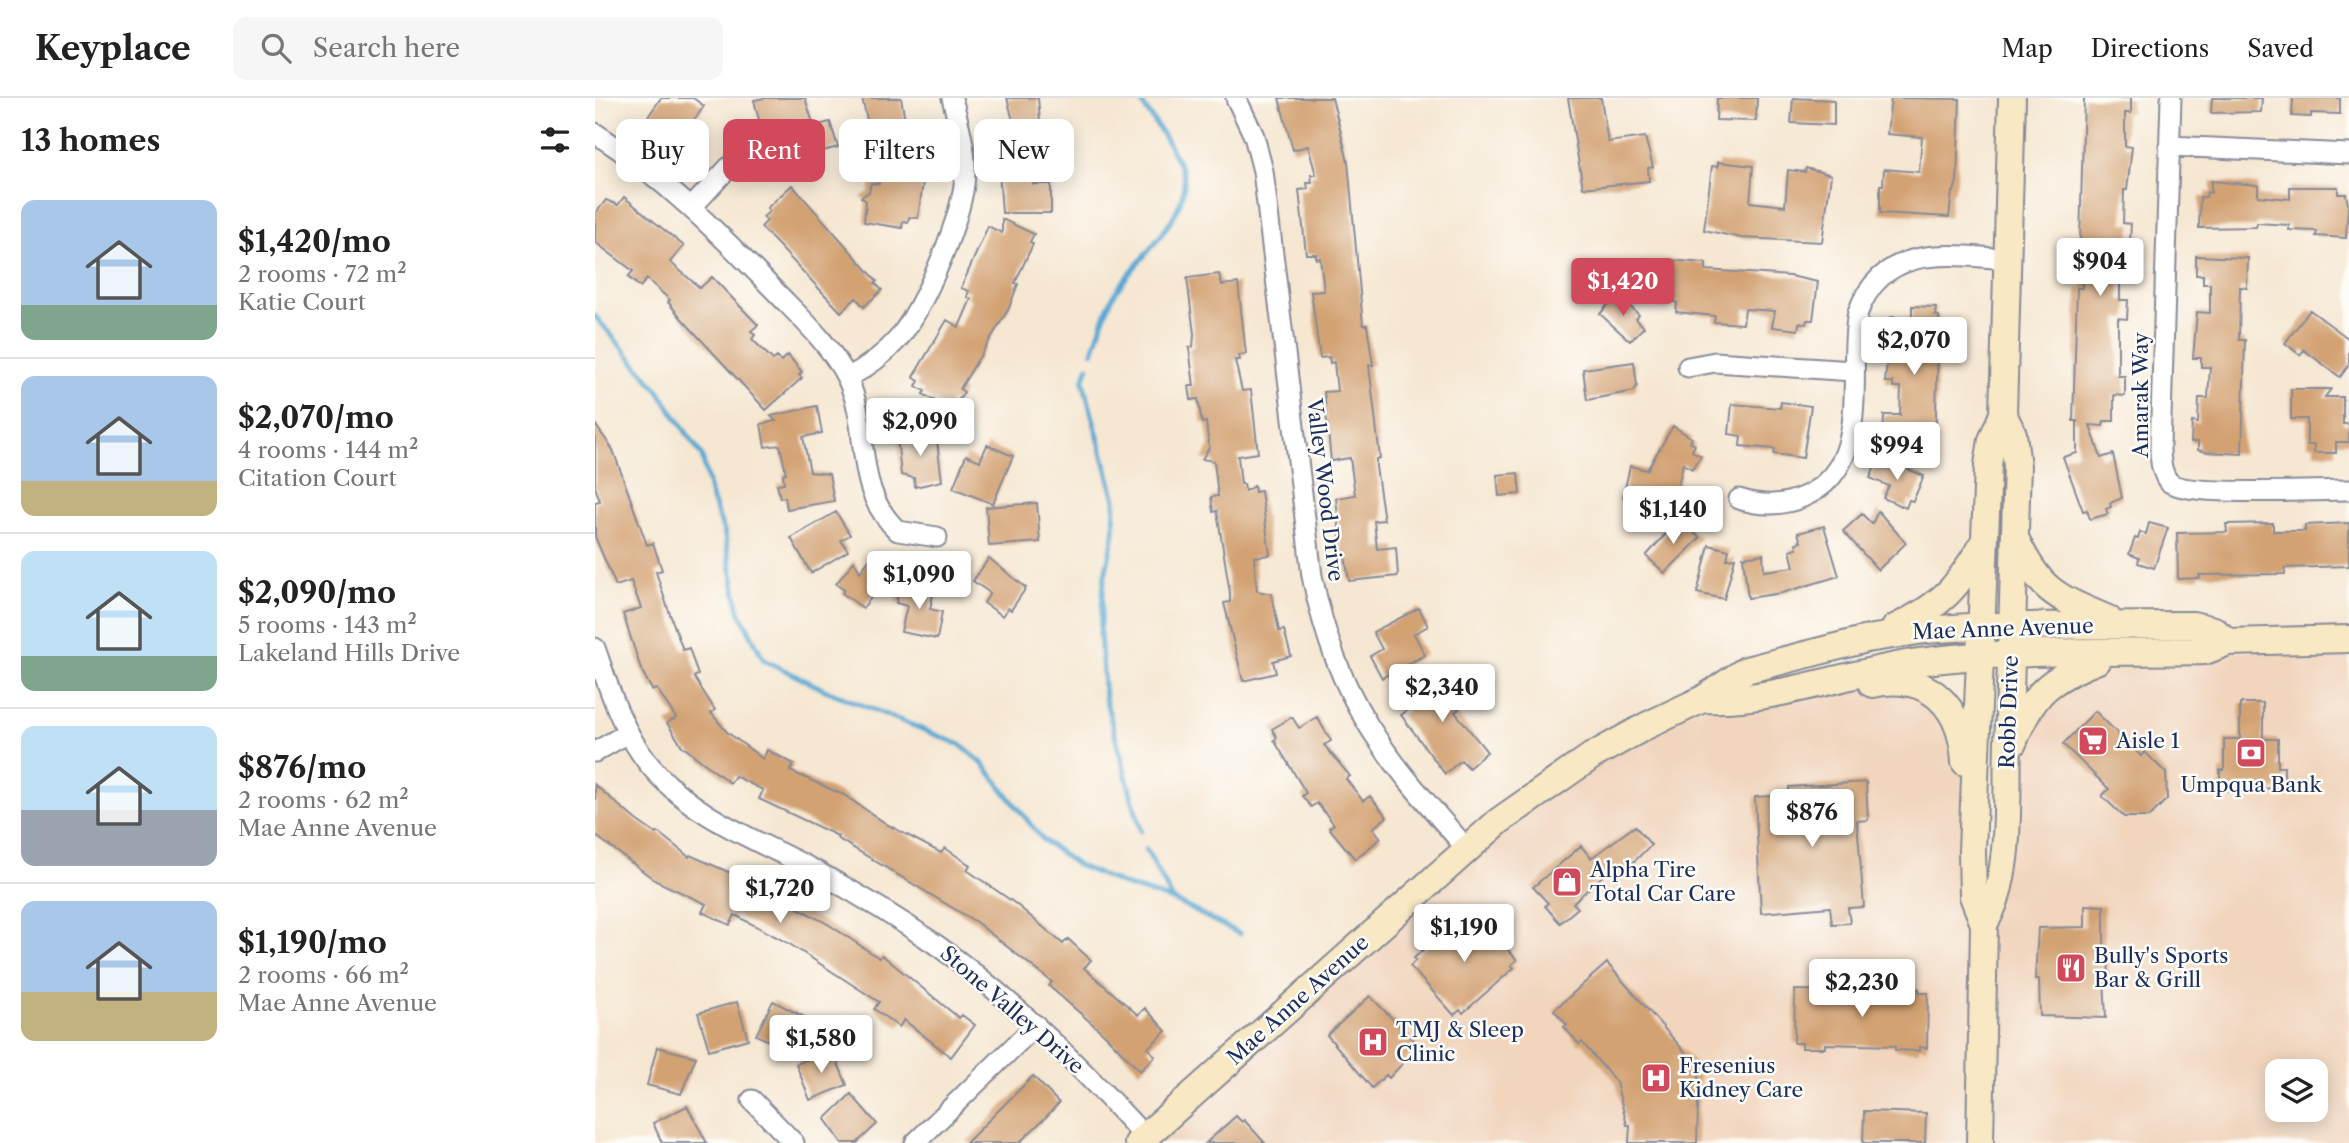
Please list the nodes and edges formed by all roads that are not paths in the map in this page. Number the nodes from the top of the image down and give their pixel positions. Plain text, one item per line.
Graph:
1 (952, 98) edge
2 (1236, 98) edge
3 (2012, 98) edge
4 (2171, 98) edge
5 (595, 133) edge
6 (2169, 146) junction
7 (2349, 154) edge
8 (723, 173) edge
9 (692, 207) junction
10 (2007, 259) junction
11 (1688, 367) dead end
12 (1853, 371) junction
13 (847, 379) junction
14 (2003, 414) junction
15 (2349, 490) edge
16 (1739, 499) dead end
17 (937, 537) dead end
18 (2015, 537) junction
19 (1986, 538) junction
20 (2122, 625) junction
21 (1983, 626) junction
22 (2013, 626) junction
23 (1875, 638) junction
24 (2349, 639) edge
25 (2228, 642) junction
26 (595, 648) edge
27 (2115, 653) junction
28 (2011, 655) junction
29 (1982, 656) junction
30 (1777, 693) junction
31 (1703, 699) junction
32 (628, 733) junction
33 (595, 752) edge
34 (2008, 758) junction
35 (1974, 814) junction
36 (1467, 849) junction
37 (1984, 924) junction
38 (1036, 1025) junction
39 (752, 1100) dead end
40 (1144, 1141) edge
41 (794, 1143) edge
42 (915, 1143) edge
43 (1980, 1143) edge

1 - 13 street
2 - 36 street, Valley Wood Drive
3 - 10 main road, Robb Drive
4 - 6 street, Amarak Way
5 - 9 street
6 - 7 street
6 - 15 street, Amarak Way
8 - 9 street
9 - 13 street
10 - 12 street
10 - 14 main road, Robb Drive
11 - 12 street
12 - 16 street
13 - 17 street
14 - 18 main road, Robb Drive
14 - 19 main road, Robb Drive
18 - 20 main road
18 - 22 main road, Robb Drive
19 - 21 main road, Robb Drive
19 - 23 main road
20 - 22 main road, Mae Anne Avenue
20 - 25 main road, Mae Anne Avenue
21 - 22 main road, Mae Anne Avenue
21 - 23 main road, Mae Anne Avenue
21 - 29 main road, Robb Drive
22 - 28 main road, Robb Drive
23 - 31 main road, Mae Anne Avenue
24 - 25 main road, Mae Anne Avenue
25 - 27 main road, Mae Anne Avenue
26 - 32 street, Stone Valley Drive
27 - 28 main road, Mae Anne Avenue
27 - 34 main road
28 - 29 main road, Mae Anne Avenue
28 - 34 main road, Robb Drive
29 - 30 main road, Mae Anne Avenue
29 - 35 main road, Robb Drive
30 - 31 main road, Mae Anne Avenue
30 - 35 main road
31 - 36 main road, Mae Anne Avenue
32 - 33 street
32 - 38 street, Stone Valley Drive
34 - 37 main road, Robb Drive
35 - 37 main road, Robb Drive
36 - 40 main road, Mae Anne Avenue
37 - 43 main road, Robb Drive
38 - 40 street, Stone Valley Drive
38 - 42 street
39 - 41 street

